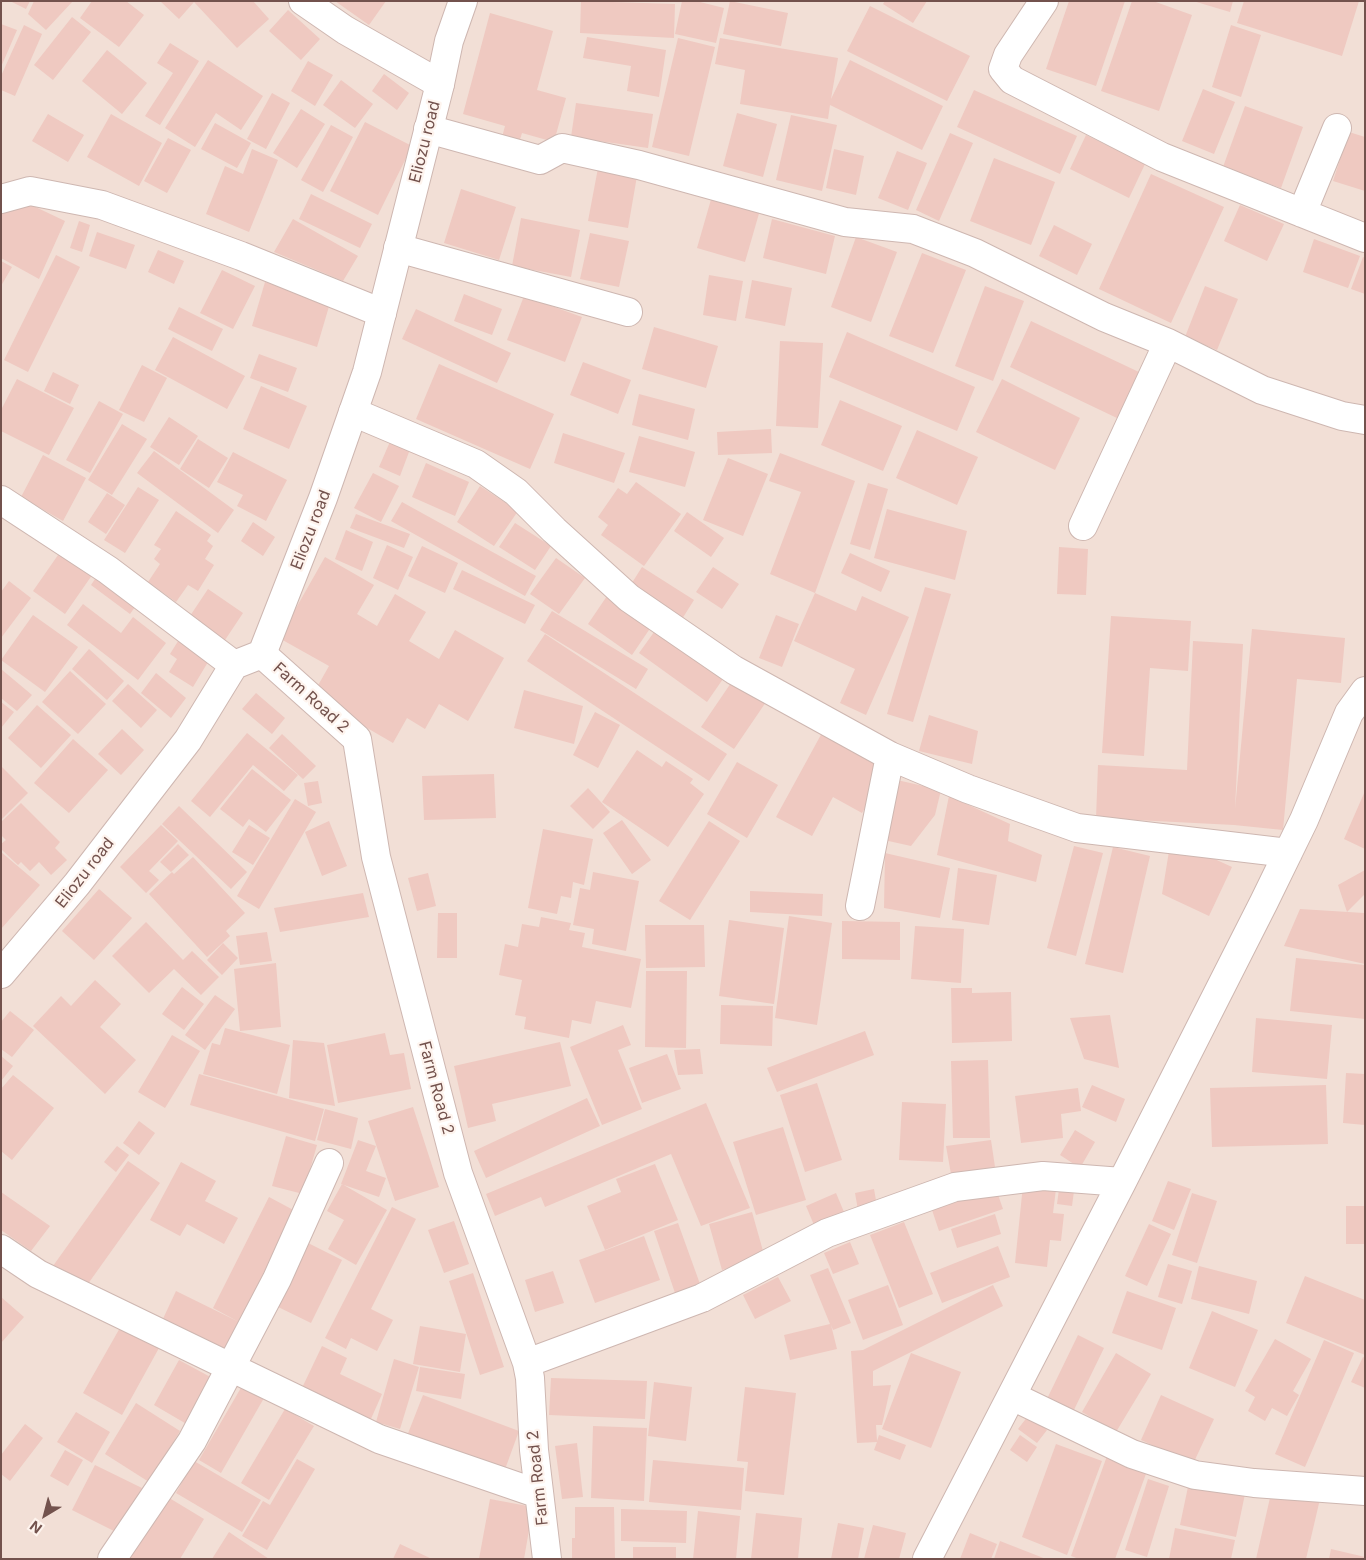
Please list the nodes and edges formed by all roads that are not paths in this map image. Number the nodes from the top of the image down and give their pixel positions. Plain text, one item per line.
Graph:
1 (303, 1) edge
2 (463, 1) edge
3 (1044, 1) edge
4 (440, 84) junction
5 (1337, 128) dead end
6 (428, 129) junction
7 (1, 199) edge
8 (1302, 213) junction
9 (1365, 238) edge
10 (398, 248) junction
11 (628, 312) dead end
12 (382, 313) junction
13 (1168, 343) junction
14 (353, 412) junction
15 (1365, 420) edge
16 (1, 500) edge
17 (1084, 526) dead end
18 (262, 654) junction
19 (234, 665) junction
20 (1365, 691) edge
21 (890, 756) junction
22 (1288, 853) junction
23 (860, 906) dead end
24 (1, 974) edge
25 (330, 1163) dead end
26 (1122, 1182) junction
27 (1, 1248) edge
28 (527, 1363) junction
29 (231, 1368) junction
30 (1012, 1396) junction
31 (1365, 1491) edge
32 (539, 1494) junction
33 (112, 1559) edge
34 (547, 1559) edge
35 (927, 1559) edge

1 - 4 street
2 - 4 street, Eliozu road
3 - 8 street
4 - 6 street, Eliozu road
5 - 8 street
6 - 10 street, Eliozu road
6 - 13 street
7 - 12 street
8 - 9 street
10 - 11 street
10 - 12 street, Eliozu road
12 - 14 street, Eliozu road
13 - 15 street
13 - 17 street
14 - 18 street, Eliozu road
14 - 21 street
16 - 19 street
18 - 19 street
18 - 28 street, Farm Road 2
19 - 24 street, Eliozu road
20 - 22 street
21 - 22 street
21 - 23 street
22 - 26 street
25 - 29 street
26 - 28 street
26 - 30 street
27 - 29 street
28 - 32 street, Farm Road 2
29 - 32 street
29 - 33 street
30 - 31 street
30 - 35 street
32 - 34 street, Farm Road 2

